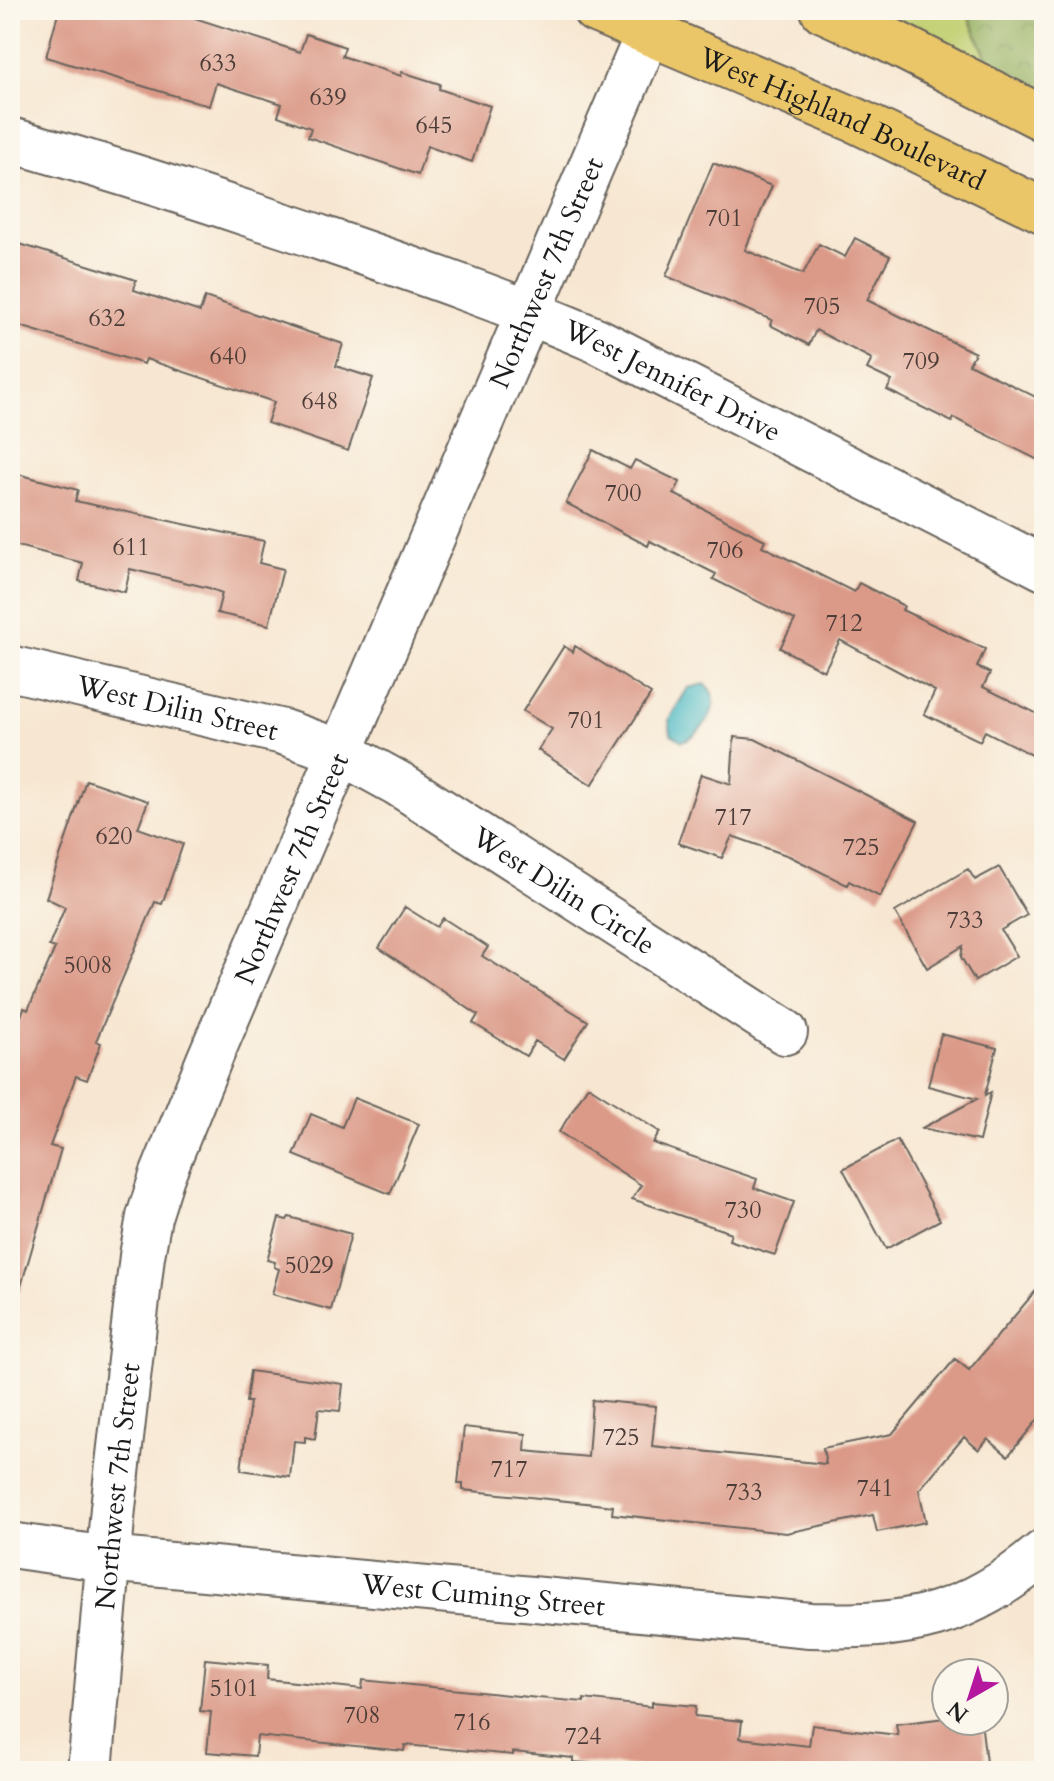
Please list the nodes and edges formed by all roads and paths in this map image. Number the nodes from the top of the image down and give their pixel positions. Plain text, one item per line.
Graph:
1 (595, 10) edge
2 (823, 10) edge
3 (653, 21) edge
4 (1044, 119) edge
5 (10, 140) edge
6 (1044, 211) edge
7 (528, 311) junction
8 (1044, 568) edge
9 (10, 668) edge
10 (341, 752) junction
11 (785, 1032) dead end
12 (10, 1545) edge
13 (1044, 1552) edge
14 (108, 1559) junction
15 (90, 1771) edge

1 - 3 main road, West Highland Boulevard
2 - 4 main road
3 - 6 main road, West Highland Boulevard
3 - 7 street, Northwest 7th Street
5 - 7 street, West Jennifer Drive
7 - 8 street, West Jennifer Drive
7 - 10 street, Northwest 7th Street
9 - 10 street, West Dilin Street
10 - 11 street, West Dilin Circle
10 - 14 street, Northwest 7th Street
12 - 14 street, West Cuming Street
13 - 14 street, West Cuming Street
14 - 15 street, Northwest 7th Street

